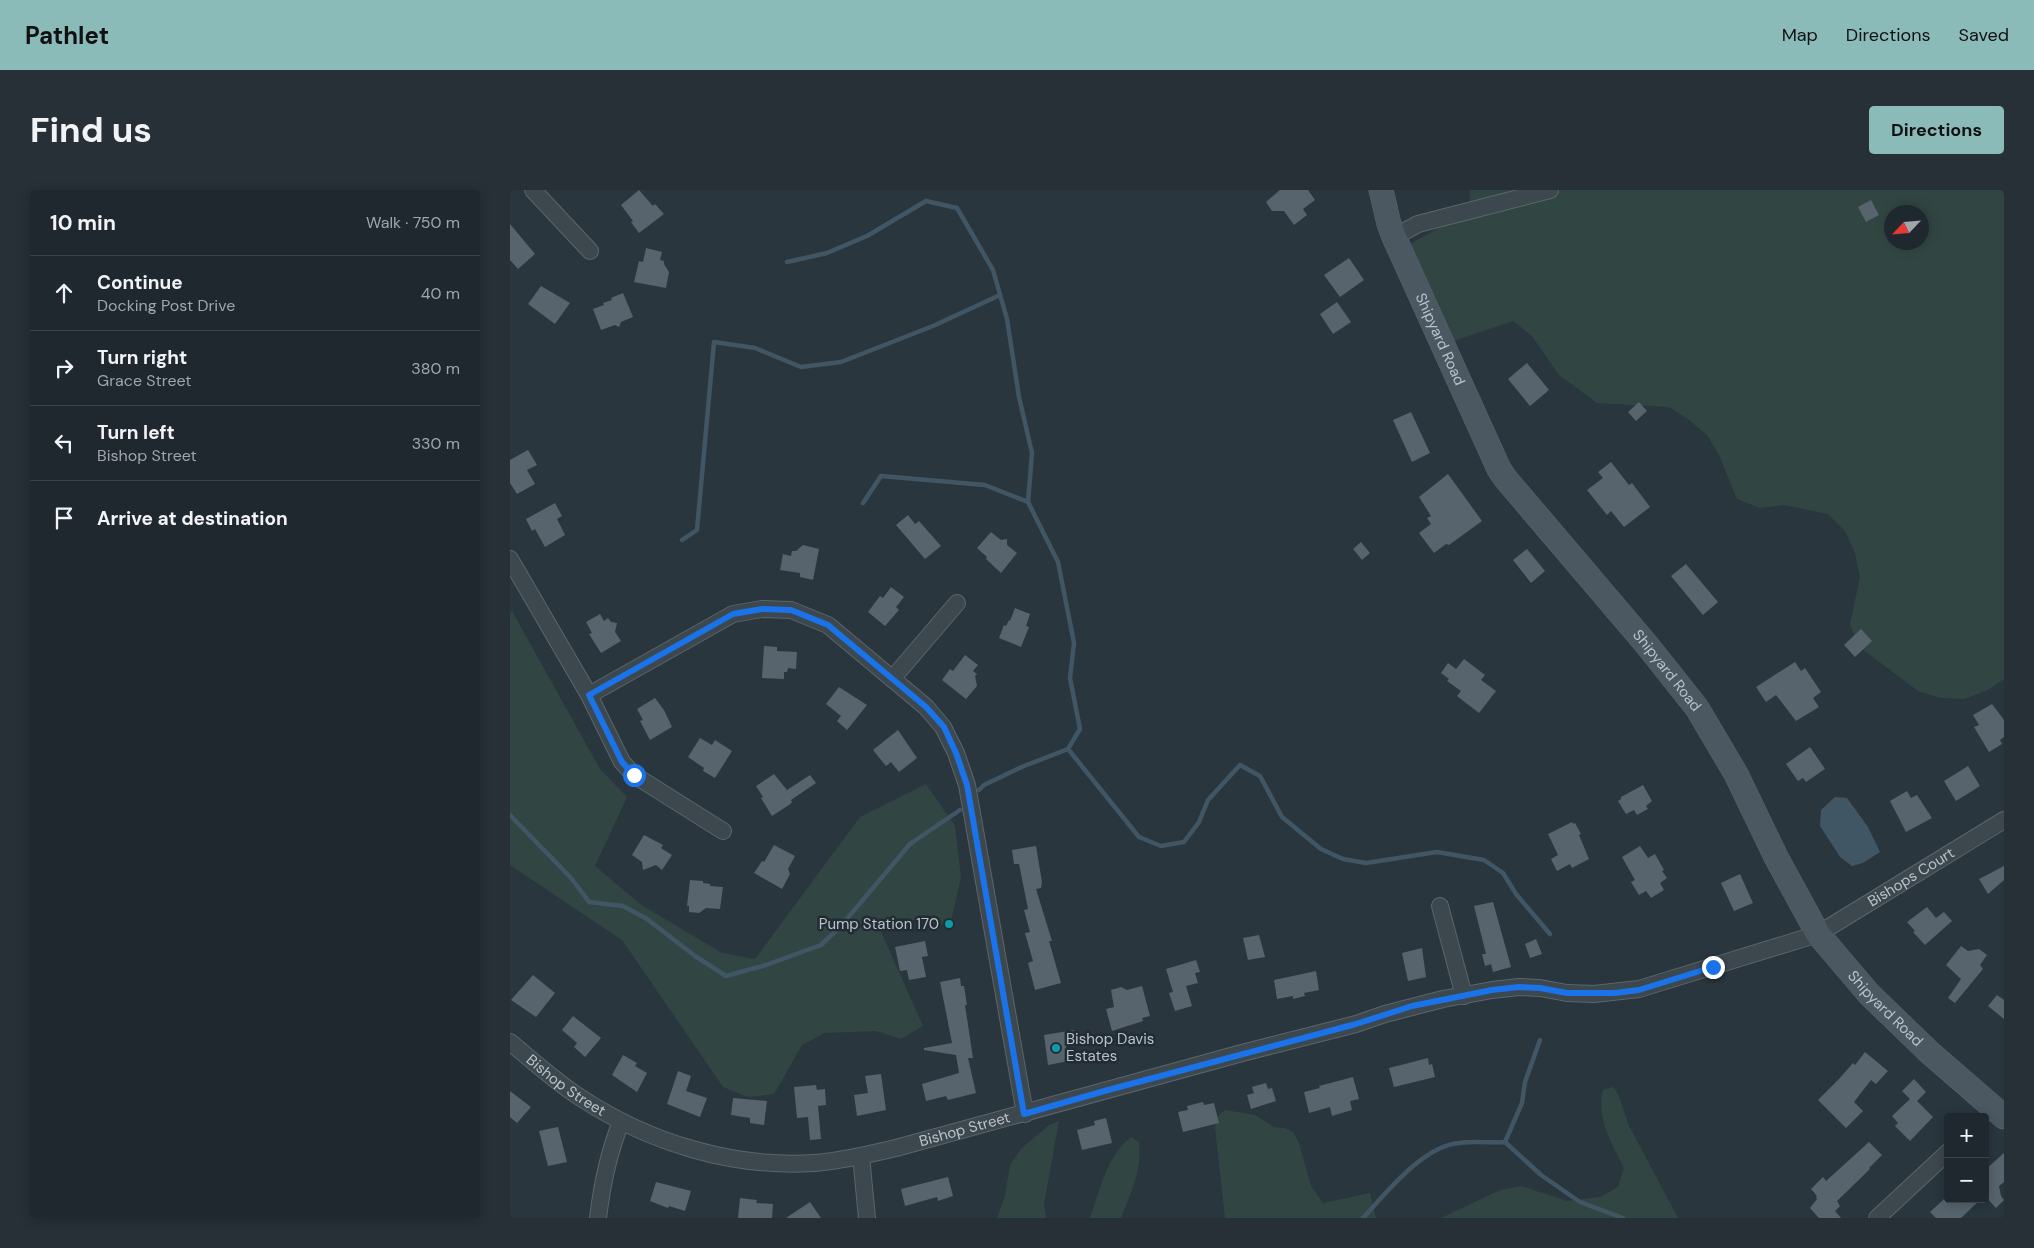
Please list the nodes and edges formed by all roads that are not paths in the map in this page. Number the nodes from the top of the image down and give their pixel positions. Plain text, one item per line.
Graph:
1 (533, 190) edge
2 (1381, 190) edge
3 (1550, 190) edge
4 (1394, 237) junction
5 (590, 251) dead end
6 (510, 559) edge
7 (957, 603) dead end
8 (892, 678) junction
9 (589, 695) junction
10 (2004, 820) edge
11 (723, 830) dead end
12 (1440, 906) dead end
13 (1818, 934) junction
14 (1464, 996) junction
15 (510, 1042) edge
16 (1024, 1114) junction
17 (1993, 1114) edge
18 (621, 1122) junction
19 (861, 1156) junction
20 (1944, 1156) edge
21 (598, 1218) edge
22 (868, 1218) edge
23 (1877, 1218) edge

1 - 5 street
2 - 4 street, Shipyard Road
3 - 4 street
4 - 13 street, Shipyard Road
6 - 9 street
7 - 8 street
8 - 9 street
8 - 16 street
9 - 11 street
10 - 13 street, Bishops Court
12 - 14 street
13 - 14 street, Bishop Street
13 - 17 street, Shipyard Road
14 - 16 street, Bishop Street
15 - 18 street, Bishop Street
16 - 19 street, Bishop Street
18 - 19 street, Bishop Street
18 - 21 street
19 - 22 street
20 - 23 street

